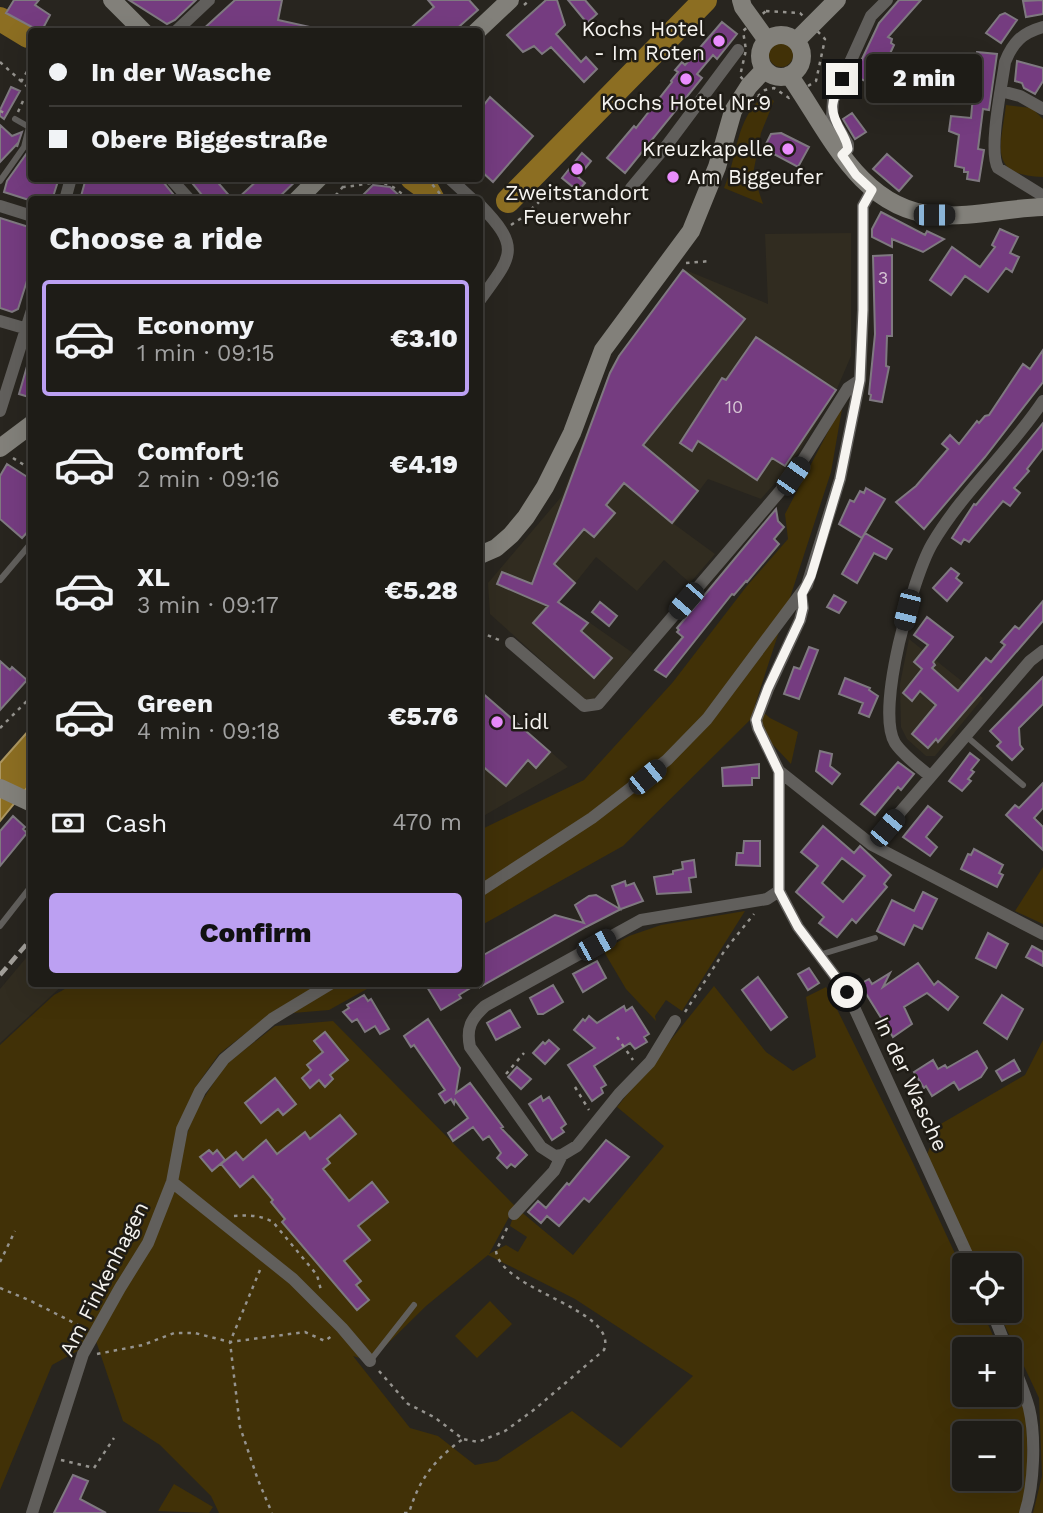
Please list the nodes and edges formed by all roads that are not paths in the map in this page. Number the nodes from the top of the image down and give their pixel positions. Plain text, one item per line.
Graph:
1 (112, 0) edge
2 (209, 0) edge
3 (510, 0) edge
4 (741, 0) edge
5 (837, 0) edge
6 (887, 0) edge
7 (128, 25) edge
8 (1043, 27) edge
9 (179, 28) edge
10 (480, 28) edge
11 (766, 39) junction
12 (796, 41) junction
13 (738, 51) dead end
14 (764, 70) junction
15 (789, 75) junction
16 (1001, 91) junction
17 (1043, 109) edge
18 (15, 119) dead end
19 (28, 126) edge
20 (28, 131) edge
21 (842, 155) junction
22 (0, 181) edge
23 (174, 182) edge
24 (315, 182) edge
25 (453, 182) edge
26 (631, 188) dead end
27 (872, 190) junction
28 (186, 196) edge
29 (301, 196) edge
30 (469, 196) edge
31 (1043, 198) edge
32 (0, 206) edge
33 (1043, 207) edge
34 (483, 208) edge
35 (28, 215) edge
36 (483, 296) edge
37 (0, 321) edge
38 (28, 330) edge
39 (28, 333) edge
40 (860, 380) junction
41 (1043, 401) edge
42 (0, 411) edge
43 (28, 427) edge
44 (3, 445) edge
45 (28, 547) edge
46 (483, 554) edge
47 (0, 580) edge
48 (802, 594) junction
49 (511, 643) road end
50 (1043, 652) edge
51 (966, 736) junction
52 (779, 772) junction
53 (930, 776) junction
54 (1023, 785) dead end
55 (0, 788) edge
56 (28, 802) edge
57 (872, 845) junction
58 (483, 889) edge
59 (28, 890) edge
60 (779, 891) junction
61 (0, 926) edge
62 (1043, 934) edge
63 (875, 938) dead end
64 (819, 955) junction
65 (325, 987) edge
66 (675, 1021) road end
67 (562, 1155) junction
68 (173, 1182) junction
69 (514, 1214) road end
70 (967, 1253) edge
71 (414, 1305) dead end
72 (370, 1361) joint
73 (1022, 1389) edge
74 (32, 1513) edge
75 (1025, 1513) edge

1 - 7 main road
2 - 9 street
3 - 10 main road
4 - 11 main road
5 - 12 main road
6 - 21 street
8 - 16 street
11 - 12 main road
11 - 14 main road
12 - 15 main road
13 - 26 street
14 - 15 main road
14 - 46 main road
15 - 21 main road
16 - 17 street
16 - 31 street
18 - 19 lane
20 - 22 lane
21 - 27 main road
23 - 28 street
24 - 29 main road
25 - 30 street
27 - 33 main road
27 - 40 street
32 - 35 street
34 - 36 street
37 - 38 street
39 - 42 street
40 - 48 street
40 - 49 street
41 - 53 street
43 - 44 main road
45 - 47 lane
48 - 52 street
48 - 58 street
50 - 51 street
51 - 53 street
51 - 54 lane
52 - 57 street
52 - 60 street
53 - 57 street
55 - 56 main road
57 - 62 street
59 - 61 lane
60 - 64 street, In der Wasche
60 - 67 street
63 - 64 lane
64 - 70 street, In der Wasche
65 - 68 street, Am Finkenhagen
66 - 67 street
67 - 69 street
68 - 72 street
68 - 74 street, Am Finkenhagen
71 - 72 lane
73 - 75 street

